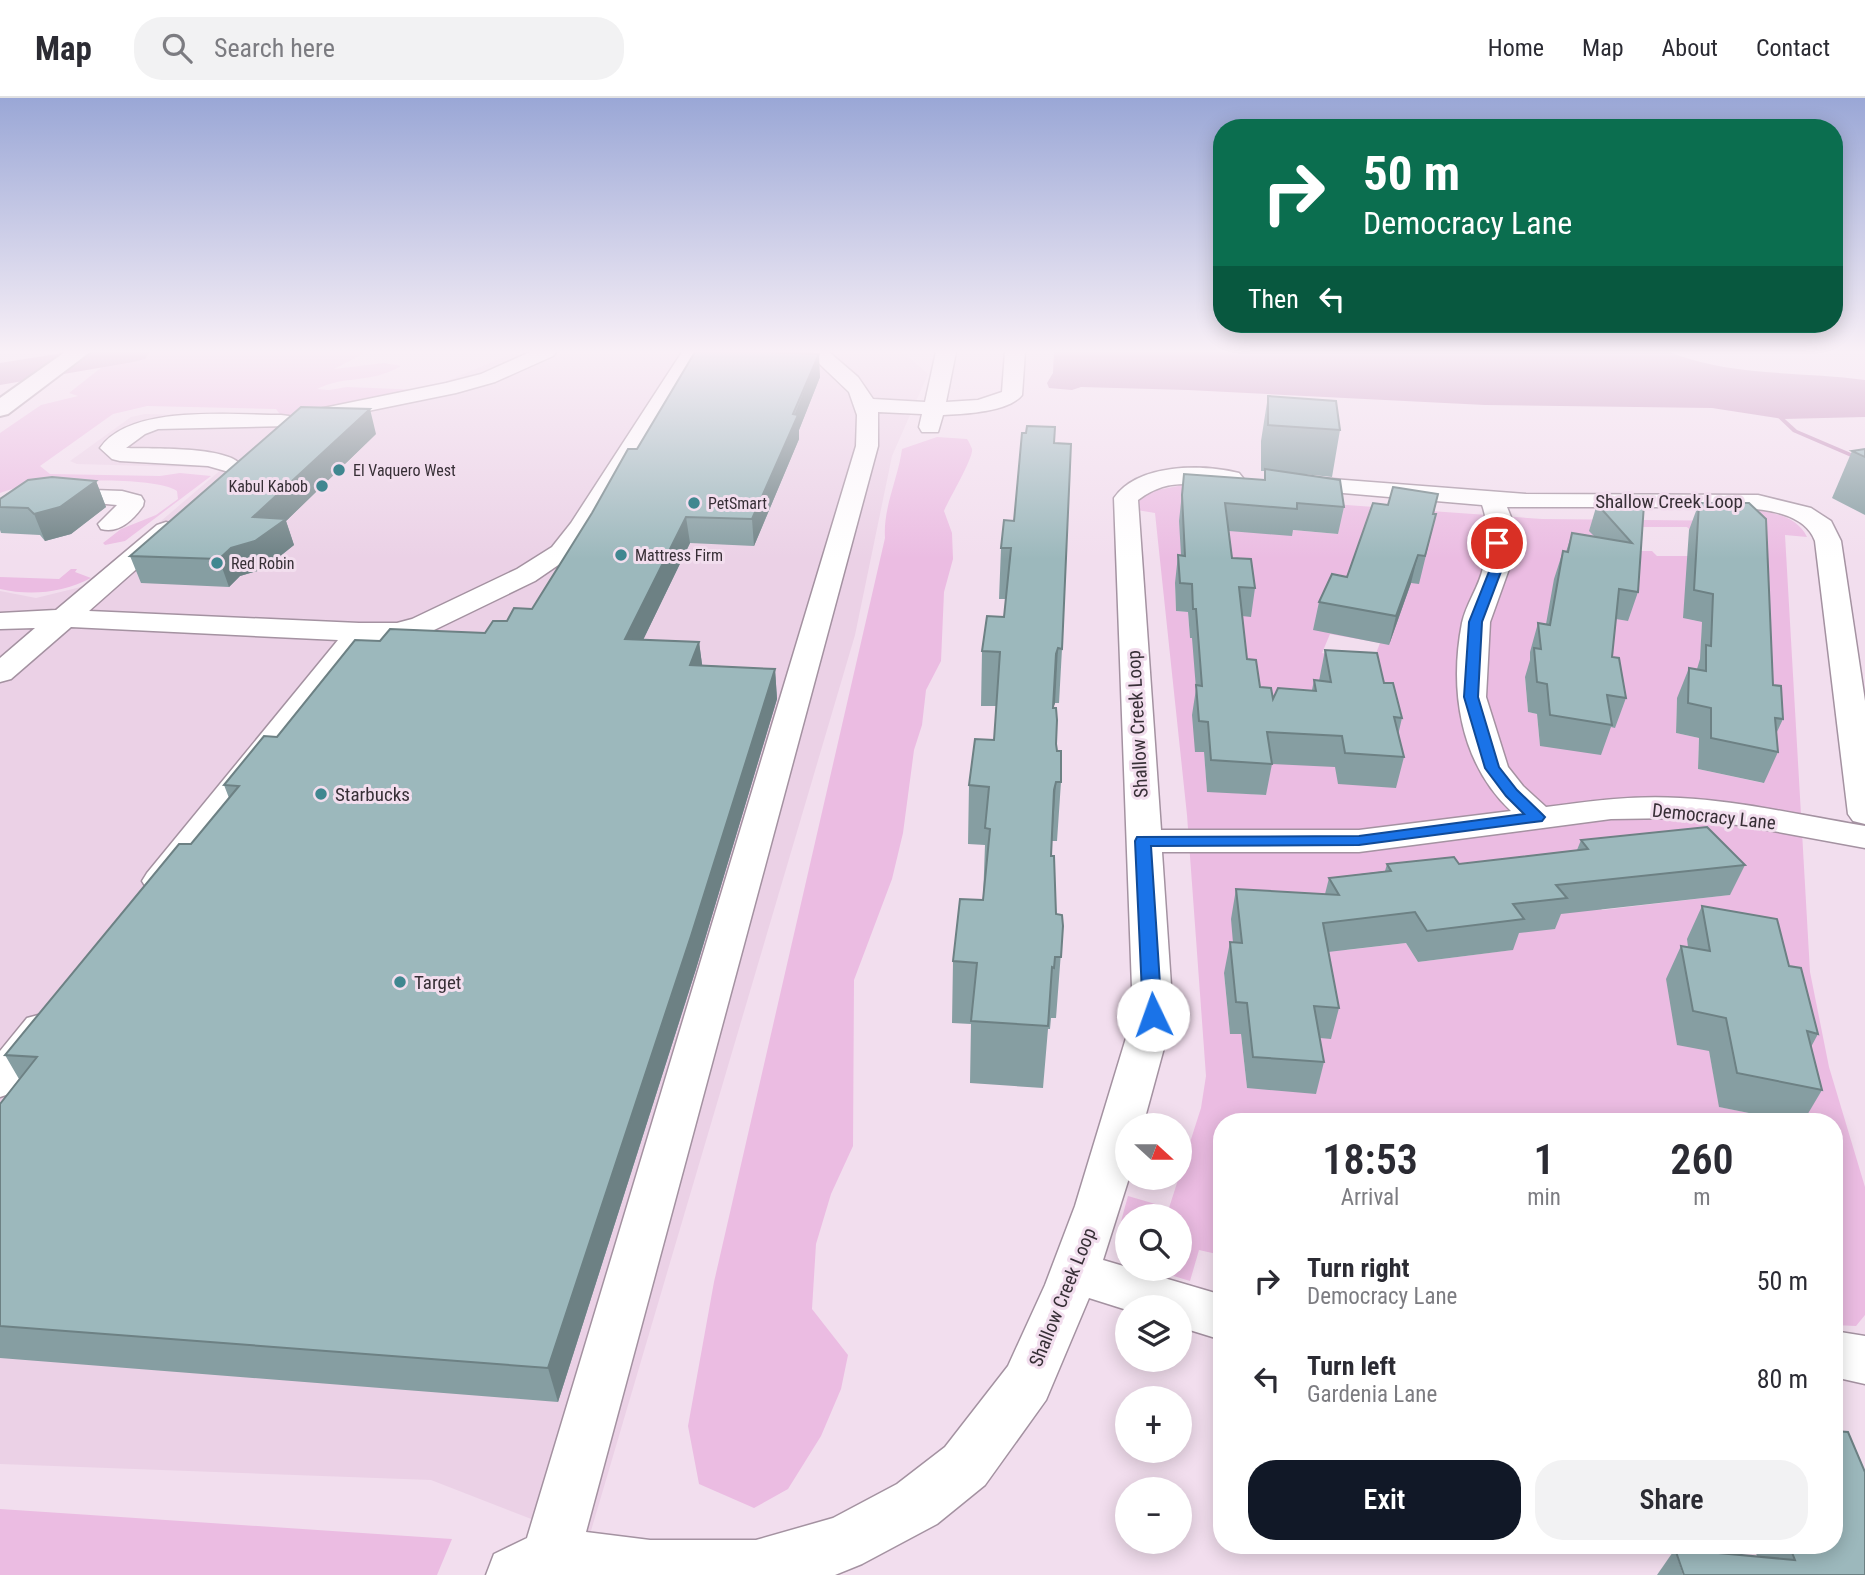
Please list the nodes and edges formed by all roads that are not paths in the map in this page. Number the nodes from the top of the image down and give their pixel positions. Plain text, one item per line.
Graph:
1 (299, 421) edge
2 (648, 421) edge
3 (870, 421) edge
4 (931, 421) edge
5 (930, 428) dead end
6 (234, 468) edge
7 (93, 497) edge
8 (1492, 498) junction
9 (183, 515) edge
10 (110, 524) dead end
11 (526, 575) junction
12 (0, 601) edge
13 (500, 617) dead end
14 (64, 618) junction
15 (0, 621) edge
16 (359, 632) junction
17 (399, 632) junction
18 (461, 635) edge
19 (0, 673) edge
20 (1865, 814) edge
21 (1537, 817) junction
22 (1865, 837) edge
23 (1143, 841) junction
24 (139, 908) edge
25 (62, 1003) edge
26 (0, 1082) edge
27 (1074, 1272) junction
28 (1213, 1315) edge
29 (1843, 1356) edge
30 (1865, 1360) edge
31 (540, 1569) edge

1 - 6 street
2 - 11 street
3 - 31 street
4 - 5 street
7 - 10 street
8 - 20 street, Shallow Creek Loop
8 - 21 street
8 - 23 street, Shallow Creek Loop
9 - 14 street
11 - 13 street
11 - 17 street
12 - 14 street
14 - 15 street
14 - 16 street
14 - 19 street
16 - 17 street
16 - 24 street
17 - 18 street
21 - 22 street, Democracy Lane
21 - 23 street, Democracy Lane
23 - 27 street, Shallow Creek Loop
25 - 26 street
27 - 28 street
27 - 31 street, Shallow Creek Loop
29 - 30 street

